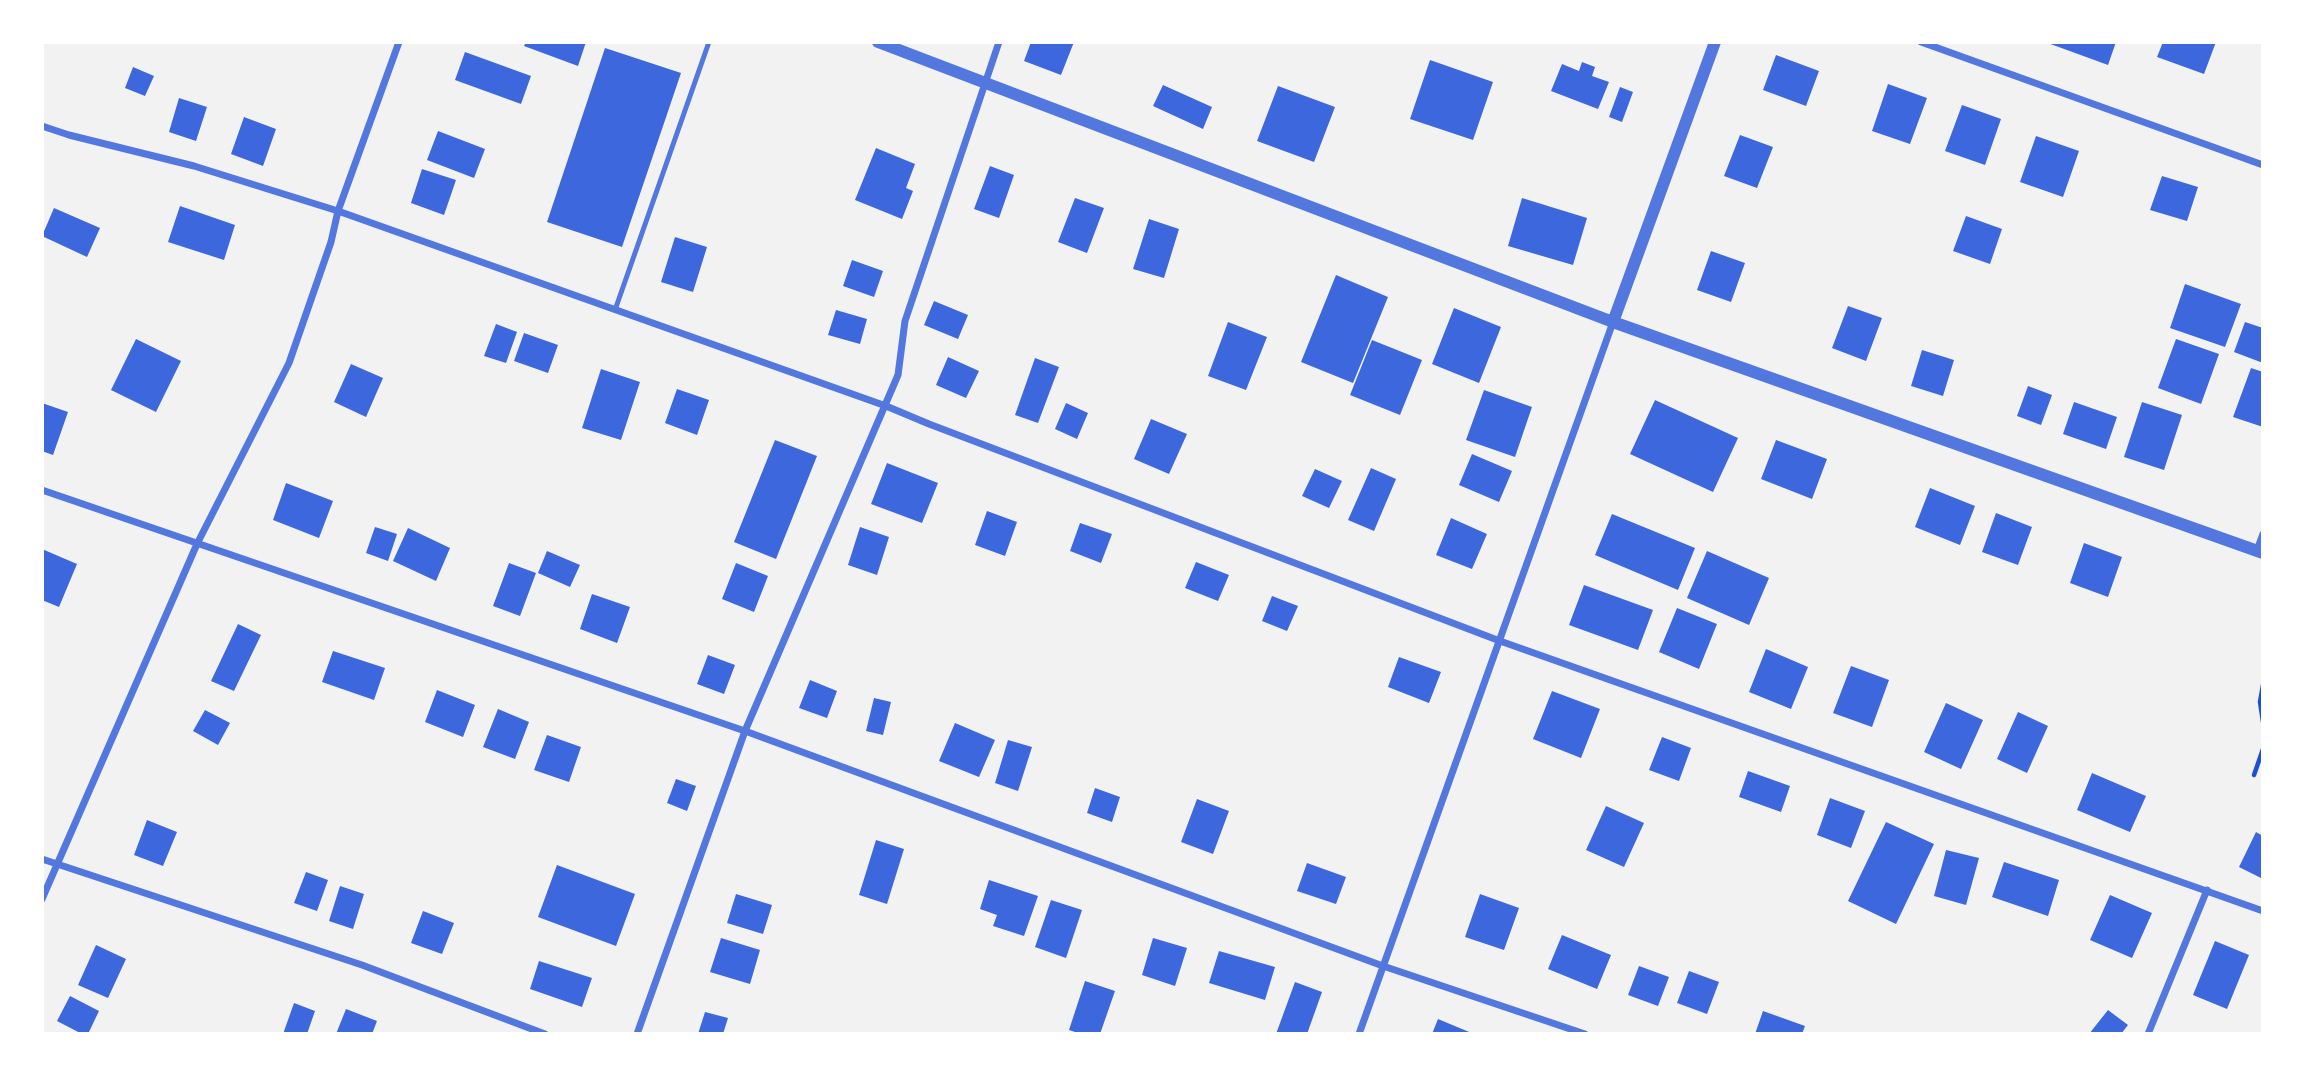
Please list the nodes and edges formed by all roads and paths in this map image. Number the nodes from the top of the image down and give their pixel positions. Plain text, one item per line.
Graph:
1 (399, 42) edge
2 (709, 42) edge
3 (878, 42) edge
4 (999, 42) edge
5 (1716, 42) edge
6 (1922, 42) edge
7 (985, 82) junction
8 (42, 126) edge
9 (2263, 165) edge
10 (338, 211) junction
11 (615, 310) junction
12 (1613, 323) junction
13 (886, 406) junction
14 (42, 490) edge
15 (2263, 534) edge
16 (197, 544) junction
17 (2260, 551) edge
18 (1500, 641) junction
19 (2263, 685) edge
20 (2263, 722) edge
21 (745, 731) junction
22 (2263, 749) edge
23 (2254, 775) dead end
24 (42, 859) edge
25 (58, 865) junction
26 (2207, 890) junction
27 (42, 899) edge
28 (2263, 911) edge
29 (1383, 966) junction
30 (545, 1034) edge
31 (637, 1034) edge
32 (1359, 1034) edge
33 (1585, 1034) edge
34 (2148, 1034) edge

1 - 10 street
2 - 11 lane
3 - 7 street
4 - 7 street
5 - 12 street
6 - 9 street
7 - 12 street
7 - 13 street
8 - 10 street
10 - 11 street
10 - 16 street
11 - 13 street
12 - 17 street
12 - 18 street
13 - 18 street
13 - 21 street
14 - 16 street
15 - 17 street
16 - 21 street
16 - 25 street
18 - 26 street
18 - 29 street
19 - 20 path
21 - 29 street
21 - 31 street
22 - 23 path
24 - 25 street
25 - 27 street
25 - 30 street
26 - 28 street
26 - 34 street
29 - 32 street
29 - 33 street

